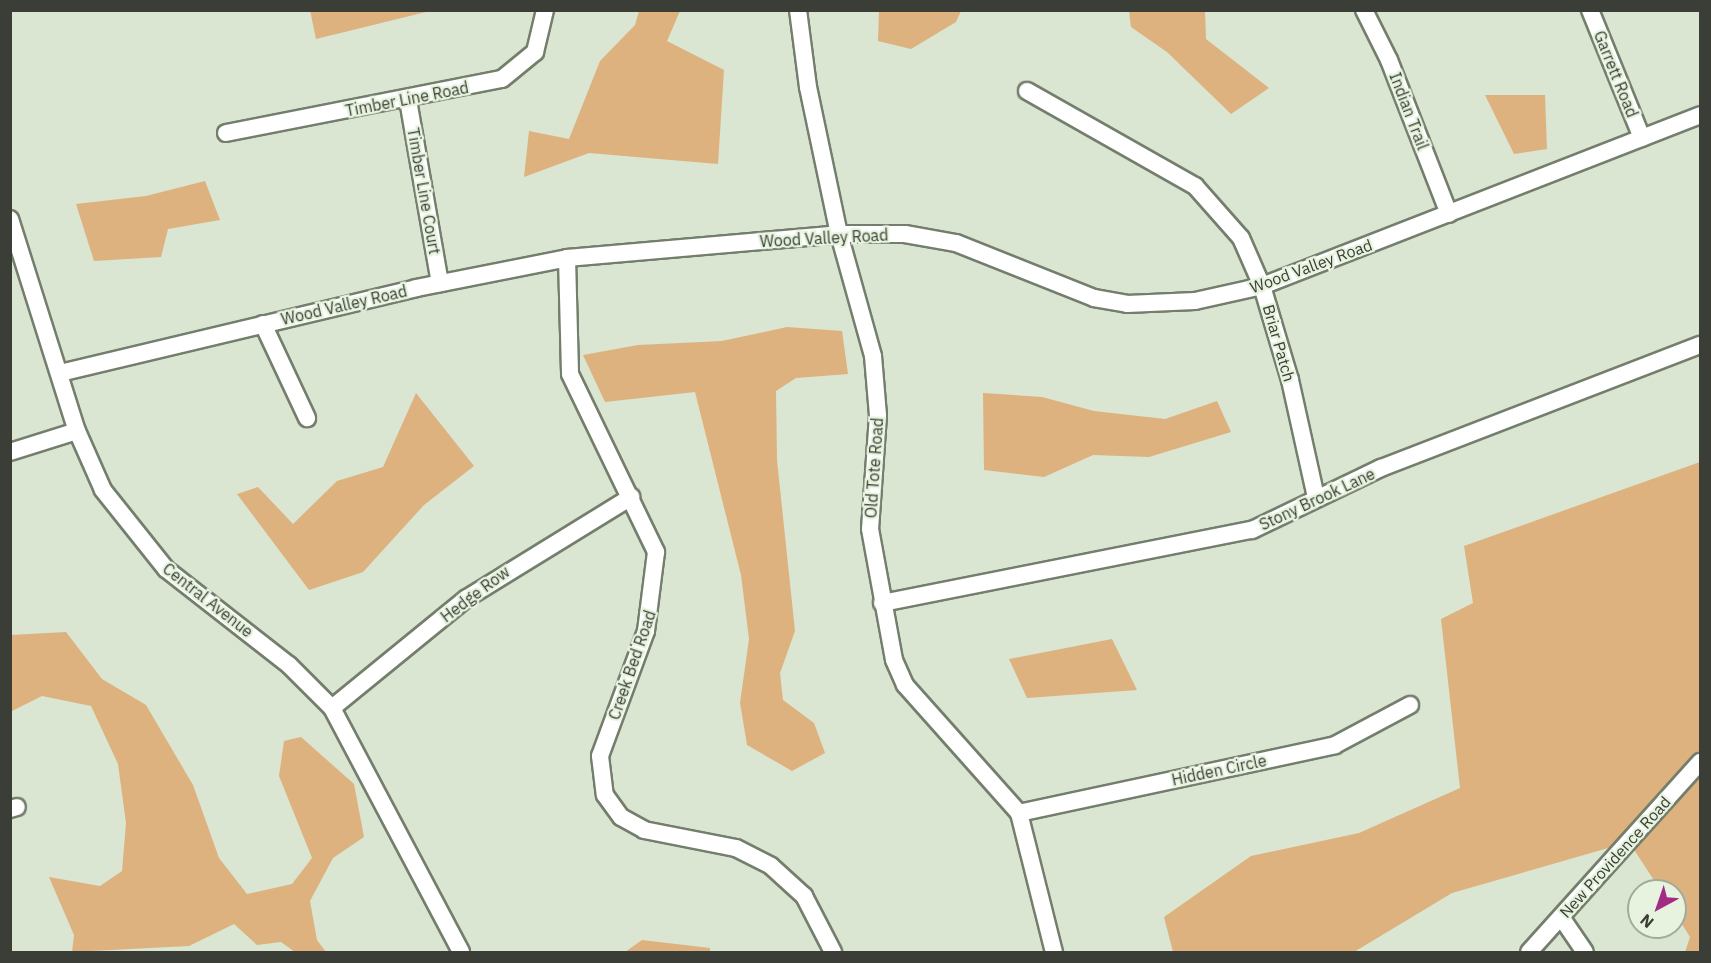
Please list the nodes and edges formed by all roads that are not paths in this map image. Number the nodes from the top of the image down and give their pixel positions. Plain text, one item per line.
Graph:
1 (545, 10) edge
2 (798, 10) edge
3 (1364, 10) edge
4 (1590, 10) edge
5 (1027, 91) dead end
6 (408, 100) junction
7 (1701, 115) edge
8 (226, 132) dead end
9 (1642, 138) junction
10 (1449, 214) junction
11 (10, 219) edge
12 (840, 234) junction
13 (567, 258) junction
14 (440, 283) junction
15 (1262, 286) junction
16 (263, 324) junction
17 (1701, 345) edge
18 (60, 373) junction
19 (307, 418) dead end
20 (77, 431) junction
21 (10, 452) edge
22 (631, 497) junction
23 (1316, 498) junction
24 (882, 603) junction
25 (1410, 705) dead end
26 (332, 708) junction
27 (1701, 762) edge
28 (1019, 813) junction
29 (1561, 917) junction
30 (461, 952) edge
31 (833, 952) edge
32 (1054, 952) edge
33 (1529, 952) edge
34 (1585, 952) edge

1 - 6 street, Timber Line Road
2 - 12 street, Old Tote Road
3 - 10 street, Indian Trail
4 - 9 street, Garrett Road
5 - 15 street, Briar Patch
6 - 8 street, Timber Line Road
6 - 14 street, Timber Line Court
7 - 9 street, Wood Valley Road
9 - 10 street, Wood Valley Road
10 - 15 street, Wood Valley Road
11 - 18 street, Central Avenue
12 - 13 street, Wood Valley Road
12 - 15 street, Wood Valley Road
12 - 24 street, Old Tote Road
13 - 14 street, Wood Valley Road
13 - 22 street, Creek Bed Road
14 - 16 street, Wood Valley Road
15 - 23 street, Briar Patch
16 - 18 street, Wood Valley Road
16 - 19 street
17 - 23 street, Stony Brook Lane
18 - 20 street, Central Avenue
20 - 21 street
20 - 26 street, Central Avenue
22 - 26 street, Hedge Row
22 - 31 street, Creek Bed Road
23 - 24 street, Stony Brook Lane
24 - 28 street, Old Tote Road
25 - 28 street, Hidden Circle
26 - 30 street, Central Avenue
27 - 29 street, New Providence Road
28 - 32 street, Old Tote Road
29 - 33 street, New Providence Road
29 - 34 street

